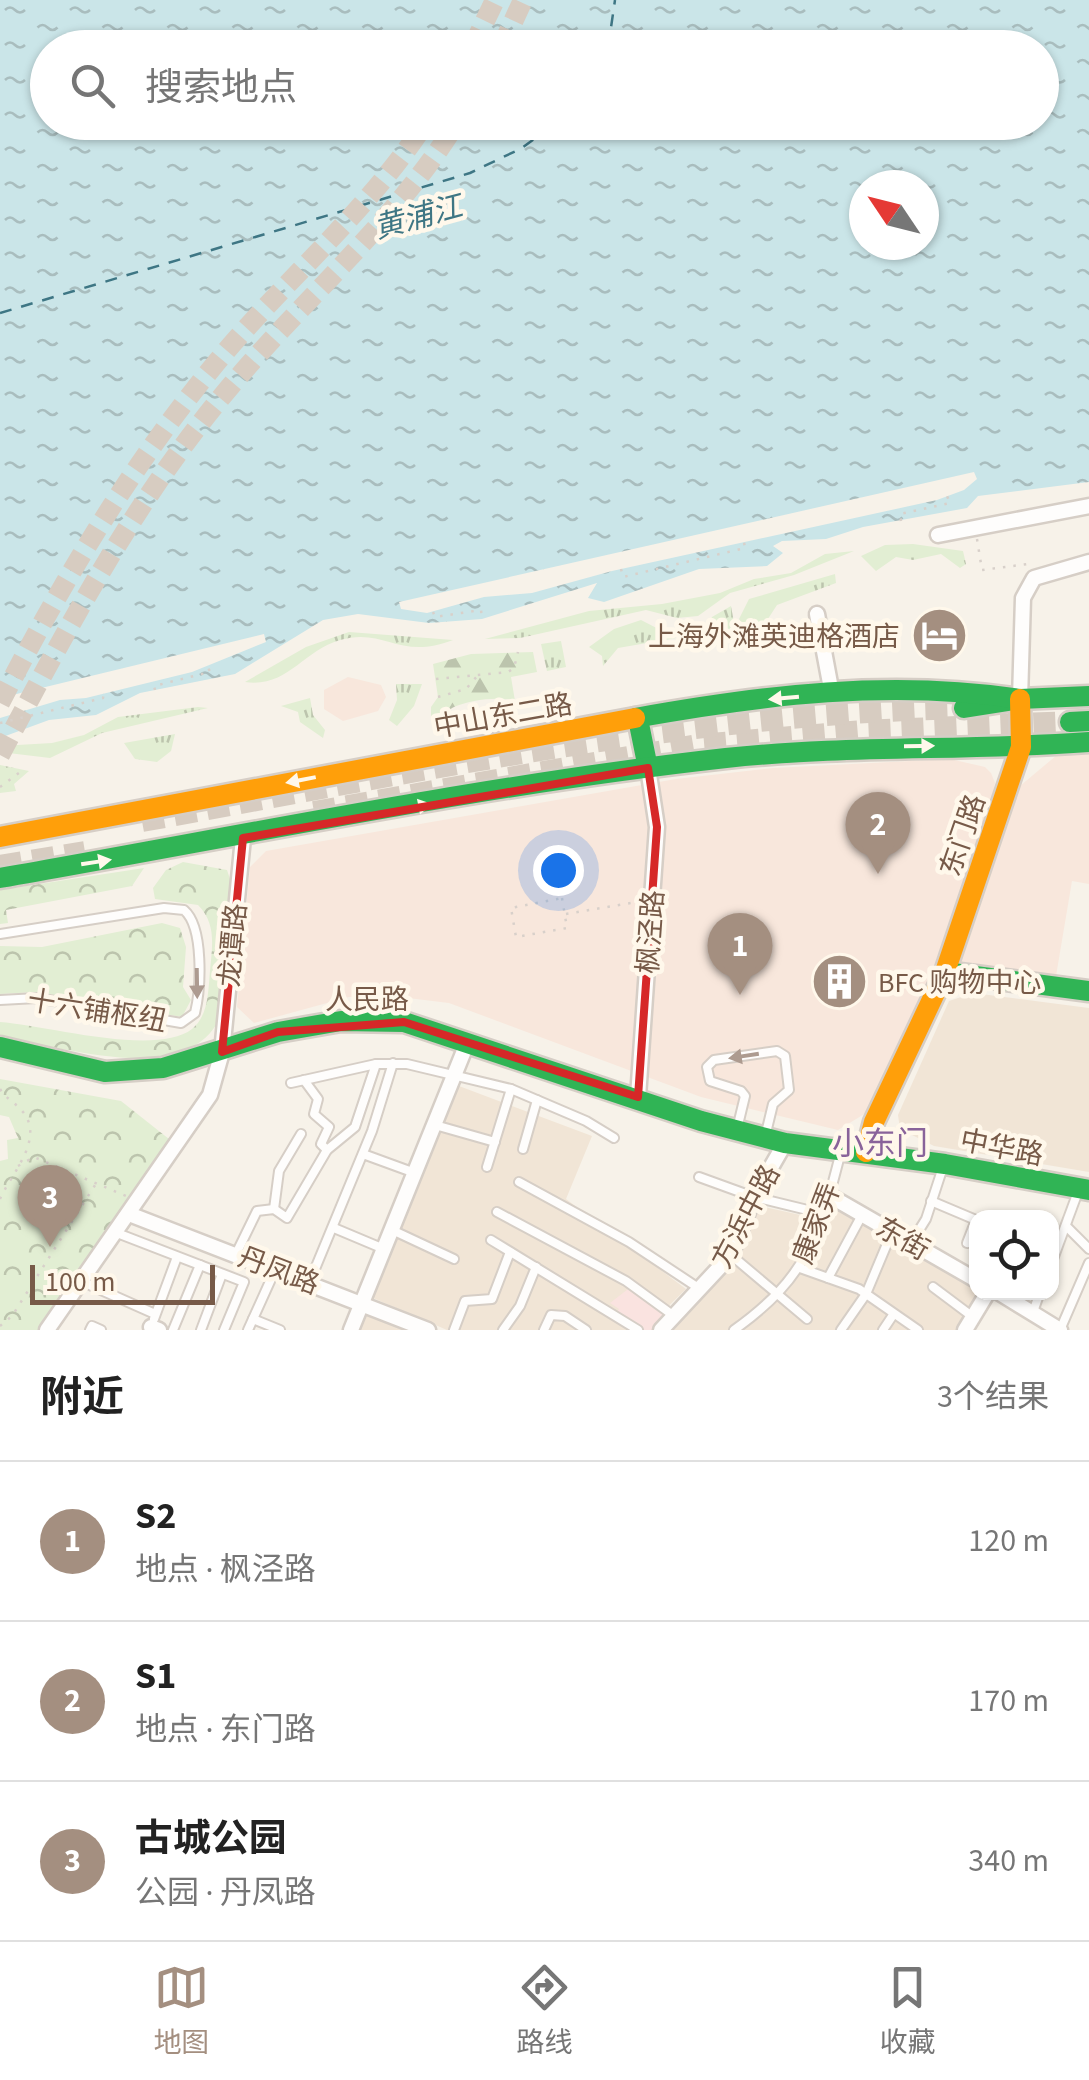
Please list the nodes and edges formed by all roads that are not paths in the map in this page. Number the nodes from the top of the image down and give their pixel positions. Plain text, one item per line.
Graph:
1 (1089, 506) edge
2 (938, 536) dead end
3 (1089, 562) edge
4 (817, 614) dead end
5 (919, 688) junction
6 (832, 694) junction
7 (1089, 696) edge
8 (1020, 699) junction
9 (994, 704) junction
10 (964, 708) tunnel mouth
11 (638, 719) junction
12 (1089, 742) edge
13 (1020, 747) junction
14 (648, 768) junction
15 (0, 837) edge
16 (243, 838) junction
17 (0, 878) edge
18 (0, 934) edge
19 (944, 972) junction
20 (1089, 991) edge
21 (0, 1000) edge
22 (468, 1040) junction
23 (0, 1047) edge
24 (222, 1052) junction
25 (393, 1063) junction
26 (376, 1064) junction
27 (454, 1076) junction
28 (304, 1080) junction
29 (290, 1083) dead end
30 (511, 1089) junction
31 (638, 1097) junction
32 (537, 1100) junction
33 (435, 1125) junction
34 (736, 1130) junction
35 (301, 1134) dead end
36 (614, 1138) dead end
37 (775, 1140) junction
38 (495, 1142) junction
39 (522, 1149) dead end
40 (841, 1149) junction
41 (327, 1150) junction
42 (866, 1152) junction
43 (363, 1154) junction
44 (945, 1164) junction
45 (487, 1166) dead end
46 (415, 1174) junction
47 (699, 1177) dead end
48 (519, 1182) dead end
49 (1084, 1190) edge
50 (830, 1196) junction
51 (754, 1197) junction
52 (932, 1201) junction
53 (134, 1208) junction
54 (274, 1209) junction
55 (497, 1212) dead end
56 (824, 1214) junction
57 (862, 1214) junction
58 (969, 1217) edge
59 (1066, 1226) junction
60 (334, 1228) junction
61 (392, 1230) junction
62 (892, 1232) junction
63 (117, 1233) junction
64 (969, 1238) edge
65 (490, 1240) dead end
66 (912, 1242) junction
67 (1059, 1242) edge
68 (967, 1243) dead end
69 (384, 1249) junction
70 (1089, 1249) edge
71 (510, 1252) junction
72 (236, 1254) junction
73 (731, 1255) junction
74 (177, 1257) junction
75 (454, 1259) dead end
76 (1089, 1263) edge
77 (200, 1265) junction
78 (536, 1267) junction
79 (276, 1268) junction
80 (800, 1268) junction
81 (222, 1274) junction
82 (969, 1276) edge
83 (828, 1278) junction
84 (310, 1281) junction
85 (83, 1282) junction
86 (933, 1287) dead end
87 (702, 1290) junction
88 (866, 1294) junction
89 (777, 1298) junction
90 (983, 1300) edge
91 (1009, 1300) edge
92 (362, 1303) junction
93 (893, 1315) junction
94 (674, 1316) junction
95 (253, 1319) junction
96 (806, 1320) dead end
97 (1035, 1320) edge
98 (969, 1323) edge
99 (155, 1324) edge
100 (403, 1325) edge
101 (47, 1330) edge
102 (90, 1330) edge
103 (101, 1330) edge
104 (173, 1330) edge
105 (201, 1330) edge
106 (224, 1330) edge
107 (248, 1330) edge
108 (280, 1330) edge
109 (351, 1330) edge
110 (428, 1330) edge
111 (454, 1330) edge
112 (503, 1330) edge
113 (544, 1330) edge
114 (586, 1330) edge
115 (638, 1330) edge
116 (661, 1330) edge
117 (734, 1330) edge
118 (841, 1330) edge
119 (883, 1330) edge
120 (917, 1330) edge
121 (1060, 1330) edge

1 - 2 street
3 - 8 street, 东门路
4 - 6 street
5 - 6 main road, 中山东二路
5 - 8 main road, 中山东二路
5 - 9 main road
6 -> 11 main road, 中山东二路
7 - 8 main road
8 - 9 main road
8 - 13 main road, 东门路
9 - 10 main road
11 - 14 main road
11 -> 15 main road, 中山东二路
12 - 13 main road
14 -> 13 main road
13 - 19 main road, 东门路
16 -> 14 main road
14 - 31 street, 枫泾路
17 -> 16 main road
16 - 24 street, 龙谭路
18 -> 21 lane, 十六铺枢纽
19 - 20 main road
19 - 42 main road, 东门路
22 - 24 main road, 人民路
22 - 27 street
22 - 31 main road, 人民路
23 - 24 main road, 人民路
24 - 53 street, 龙谭路
25 - 26 lane
25 - 27 lane
25 - 43 lane
26 - 28 lane
26 - 41 lane
27 - 30 lane
27 - 33 street
28 - 29 lane
28 - 41 lane
30 - 32 lane
30 - 38 lane
31 - 34 main road, 人民路
32 - 36 lane
32 - 39 lane
33 - 38 lane
33 - 46 street
34 - 37 main road, 人民路
37 -> 34 lane
35 - 54 lane
37 - 40 main road, 中华路
37 - 51 street, 方浜中路
38 - 45 lane
40 - 42 main road, 中华路
40 - 50 lane, 康家弄
41 - 54 lane
42 - 44 main road, 中华路
43 - 46 lane
43 - 60 lane
44 - 49 main road, 中华路
44 - 52 lane
46 - 61 street
47 - 51 lane
48 - 87 lane
49 - 59 lane
50 - 56 lane, 康家弄
50 - 57 street, 东街
51 - 56 lane
51 - 73 street, 方浜中路
52 - 58 lane
52 - 66 lane
53 - 63 street, 龙谭路
53 - 72 street, 丹凤路
54 - 72 lane
55 - 94 lane
56 - 80 lane, 康家弄
57 - 62 street, 东街
57 - 83 lane
59 - 67 lane
59 - 70 lane
60 - 69 lane
60 - 84 lane
61 - 69 street
61 - 75 lane
62 - 66 street, 东街
62 - 88 lane
63 - 74 lane
63 - 85 street, 龙谭路
64 - 68 lane
65 - 71 lane
66 - 82 street, 东街
69 - 92 street
71 - 78 lane
71 - 111 lane
72 - 79 street, 丹凤路
73 - 87 street, 方浜中路
73 - 89 lane
74 - 77 lane
74 - 99 lane
76 - 121 lane
77 - 81 lane
77 - 104 lane
78 - 112 lane
78 - 115 lane
79 - 84 street, 丹凤路
79 - 95 lane
80 - 83 lane
80 - 89 lane, 康家弄
81 - 105 lane
81 - 106 lane
83 - 88 lane
84 - 92 street, 丹凤路
85 - 99 lane
85 - 101 street, 龙谭路
86 - 98 lane
87 - 94 street, 方浜中路
88 - 93 lane
88 - 118 lane
89 - 96 lane
89 - 117 lane, 康家弄
90 - 98 street
91 - 97 street
92 - 100 street, 丹凤路
92 - 109 street
93 - 119 lane
93 - 120 lane
94 - 116 street, 方浜中路
95 - 107 lane
95 - 108 lane
97 - 121 street
100 - 110 street, 丹凤路
102 - 103 lane
113 - 114 lane

